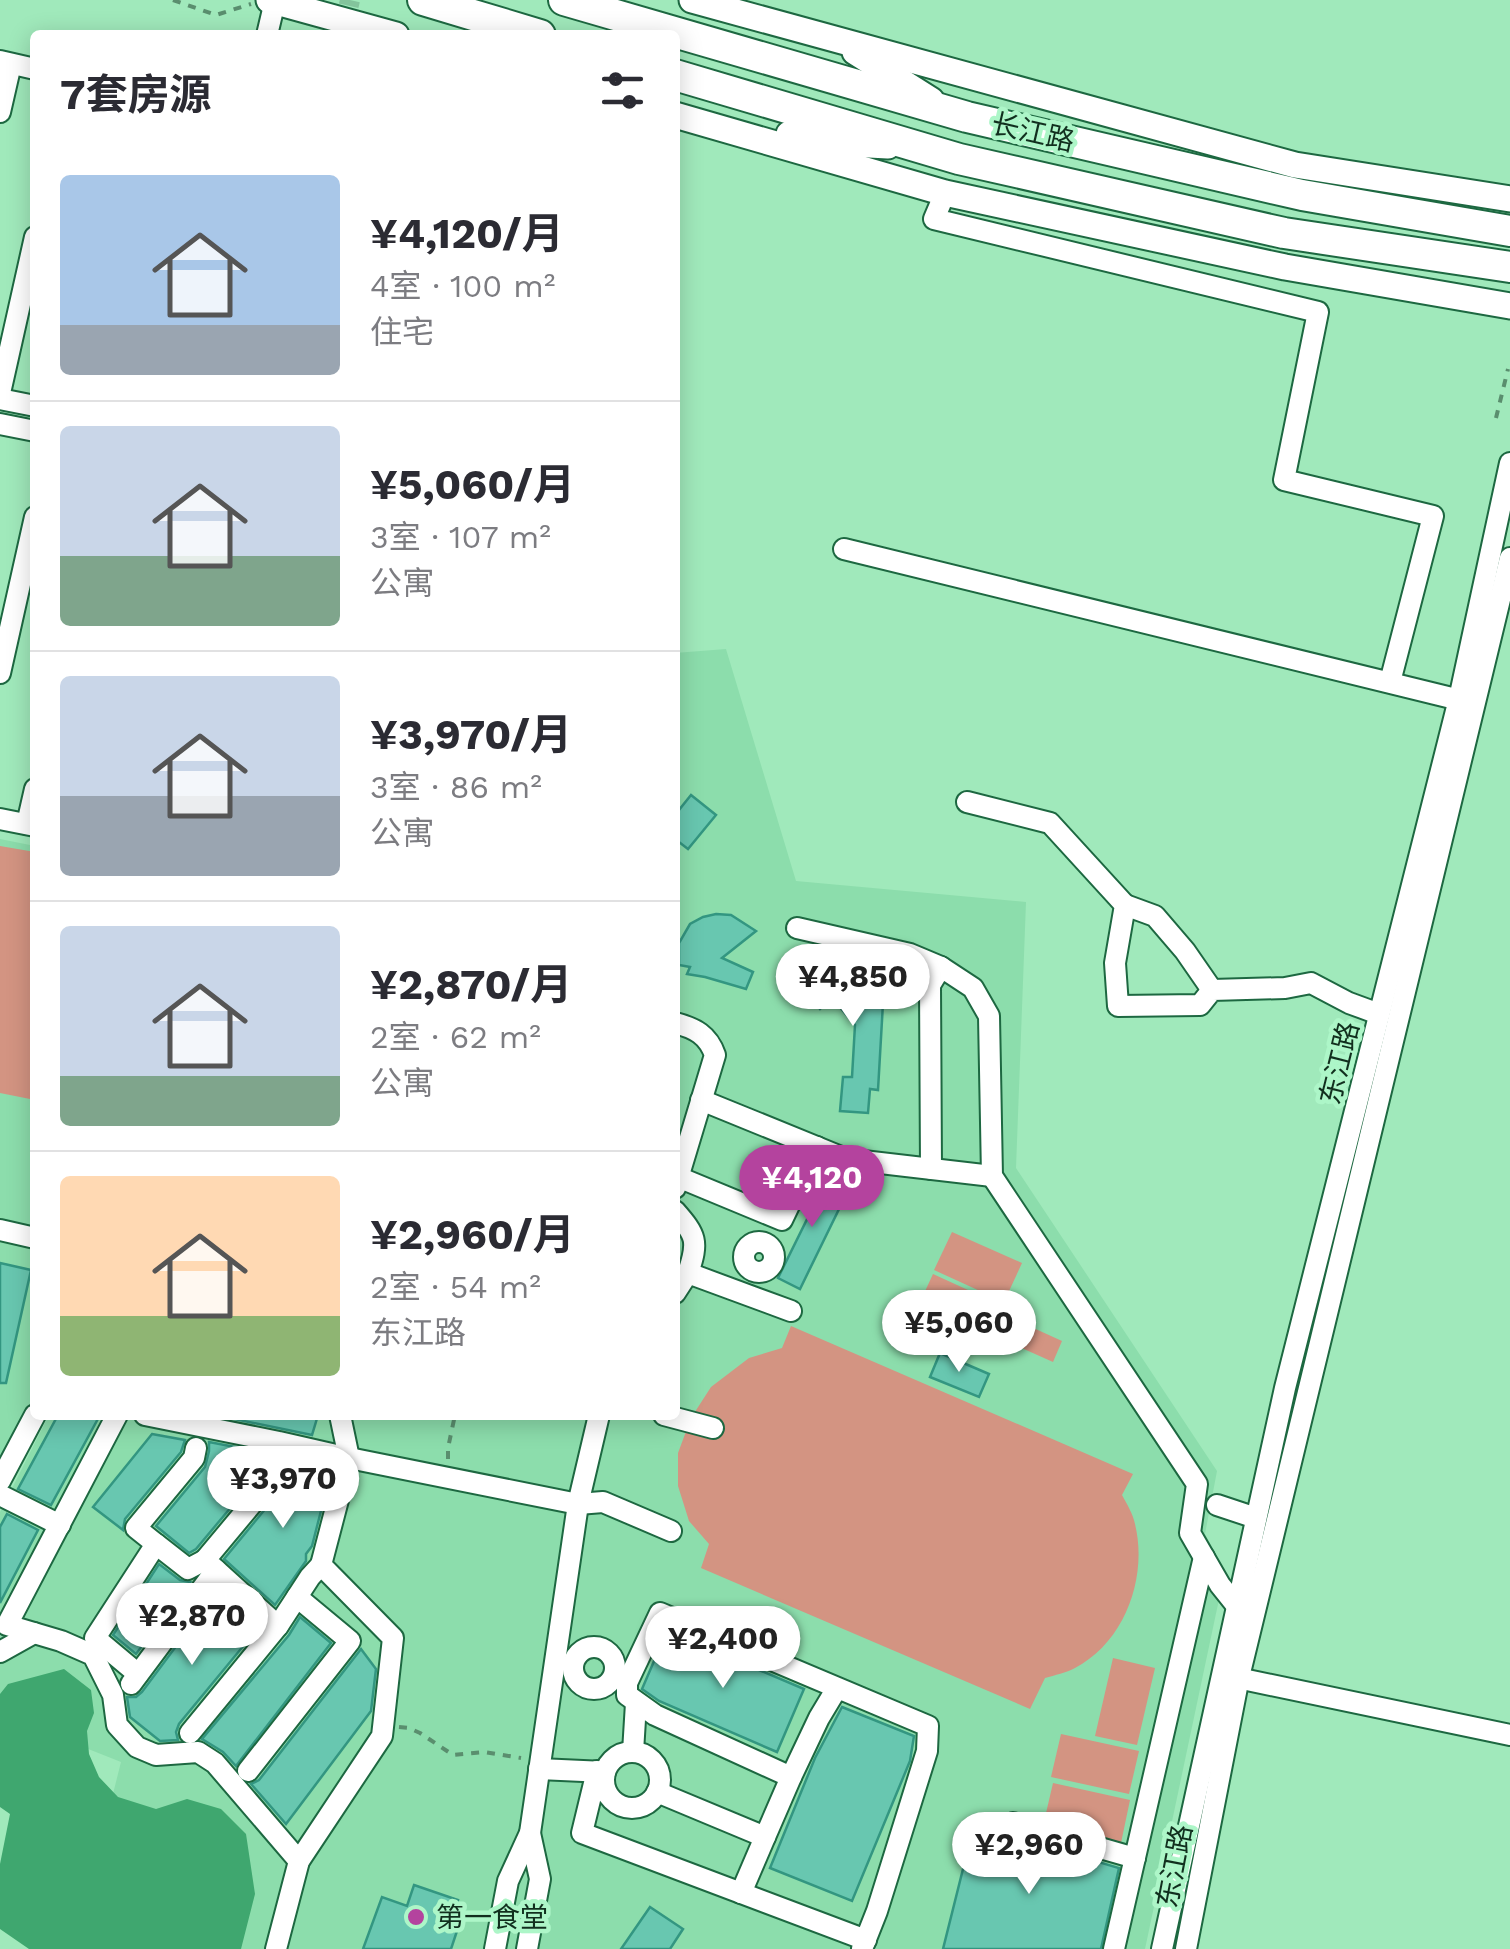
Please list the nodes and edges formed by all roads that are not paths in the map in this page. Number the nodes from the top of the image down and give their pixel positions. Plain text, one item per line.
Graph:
1 (270, 0) edge
2 (338, 0) edge
3 (423, 0) edge
4 (564, 0) edge
5 (692, 0) edge
6 (267, 30) edge
7 (380, 30) edge
8 (389, 30) edge
9 (523, 30) edge
10 (667, 30) edge
11 (680, 34) edge
12 (836, 40) junction
13 (6, 62) edge
14 (680, 76) edge
15 (0, 112) edge
16 (952, 113) junction
17 (680, 117) edge
18 (714, 126) junction
19 (917, 147) junction
20 (945, 193) junction
21 (1510, 199) edge
22 (1510, 231) edge
23 (30, 260) edge
24 (1510, 266) edge
25 (1285, 267) junction
26 (1269, 301) junction
27 (1500, 304) edge
28 (1510, 321) edge
29 (0, 396) edge
30 (30, 405) edge
31 (0, 424) edge
32 (30, 430) edge
33 (1510, 463) edge
34 (30, 538) edge
35 (844, 550) dead end
36 (1510, 558) edge
37 (0, 673) edge
38 (1390, 682) junction
39 (1467, 701) junction
40 (967, 802) dead end
41 (0, 819) edge
42 (30, 825) edge
43 (1126, 905) junction
44 (797, 928) dead end
45 (941, 967) junction
46 (1212, 990) junction
47 (1379, 1014) junction
48 (680, 1023) edge
49 (702, 1100) junction
50 (817, 1148) junction
51 (931, 1169) junction
52 (680, 1172) edge
53 (992, 1176) junction
54 (680, 1183) edge
55 (680, 1217) edge
56 (782, 1220) junction
57 (0, 1230) edge
58 (30, 1237) edge
59 (688, 1272) junction
60 (680, 1285) edge
61 (744, 1293) junction
62 (791, 1311) dead end
63 (680, 1419) edge
64 (32, 1420) edge
65 (115, 1420) edge
66 (171, 1420) edge
67 (341, 1420) edge
68 (597, 1420) edge
69 (713, 1428) dead end
70 (196, 1448) dead end
71 (348, 1458) junction
72 (274, 1459) dead end
73 (0, 1481) edge
74 (0, 1495) edge
75 (578, 1504) junction
76 (1216, 1506) dead end
77 (1256, 1518) junction
78 (60, 1525) junction
79 (671, 1530) dead end
80 (156, 1544) junction
81 (1204, 1557) junction
82 (210, 1565) junction
83 (320, 1565) junction
84 (297, 1596) junction
85 (1236, 1605) junction
86 (278, 1626) junction
87 (34, 1633) junction
88 (0, 1652) edge
89 (1230, 1676) junction
90 (838, 1688) junction
91 (636, 1703) junction
92 (190, 1733) dead end
93 (1510, 1736) edge
94 (633, 1752) junction
95 (540, 1765) junction
96 (248, 1771) dead end
97 (601, 1771) junction
98 (791, 1776) junction
99 (658, 1792) junction
100 (1012, 1823) dead end
101 (530, 1833) junction
102 (764, 1837) junction
103 (1135, 1858) junction
104 (299, 1862) junction
105 (742, 1893) junction
106 (864, 1945) edge
107 (276, 1949) edge
108 (495, 1949) edge
109 (527, 1949) edge
110 (1114, 1949) edge
111 (1162, 1949) edge
112 (1186, 1949) edge

1 - 6 street
1 - 7 main road
2 - 8 main road
3 - 9 highway
4 - 10 highway, 长江路
5 - 12 main road, 长江路
11 - 16 highway, 长江路
12 - 16 main road
12 - 21 main road, 长江路
13 - 15 street
14 - 19 highway, 长江路
16 - 22 highway, 长江路
17 - 18 main road, 长江路
18 - 19 main road, 长江路
18 - 20 main road, 长江路
19 - 24 highway, 长江路
20 - 25 main road, 长江路
20 - 26 street
23 - 29 street
25 - 26 street
25 - 27 main road, 长江路
26 - 38 street
27 - 28 street
29 - 30 street
31 - 32 street
33 - 39 street, 东江路
34 - 37 street
35 - 38 street
36 - 39 street, 东江路
38 - 39 street
39 - 47 street, 东江路
39 - 89 street, 东江路
40 - 43 street
41 - 42 street
43 - 46 street
43 - 46 street
44 - 45 street
45 - 51 street
45 - 53 street
46 - 47 street
47 - 77 street, 东江路
48 - 49 street
49 - 50 street
49 - 52 street
50 - 51 street
50 - 56 street
51 - 53 street
53 - 81 street
54 - 56 street
55 - 59 street
56 - 61 street
57 - 58 street
59 - 60 street
59 - 61 street
61 - 62 street
63 - 69 street
64 - 73 street
65 - 78 street
66 - 71 street
67 - 71 street
68 - 75 street
70 - 80 street
71 - 75 street
71 - 83 street
72 - 82 street
74 - 78 street
75 - 79 street
75 - 95 street
76 - 77 street
77 - 85 street, 东江路
78 - 87 street
80 - 82 street
80 - 82 street
81 - 85 street
81 - 103 street
82 - 86 street
83 - 84 street
83 - 104 street
84 - 86 street
84 - 96 street
85 - 89 street, 东江路
86 - 92 street
87 - 88 street
87 - 104 street
89 - 93 street
89 - 111 street, 东江路
89 - 112 street, 东江路
90 - 91 street
90 - 98 street
90 - 106 street
91 - 94 street
91 - 98 street
94 - 97 street
94 - 99 street
95 - 97 street
95 - 101 street
97 - 99 street
97 - 105 street
98 - 102 street
99 - 102 street
100 - 103 street
101 - 108 street
101 - 109 street
102 - 105 street
103 - 110 street
104 - 107 street
105 - 106 street

